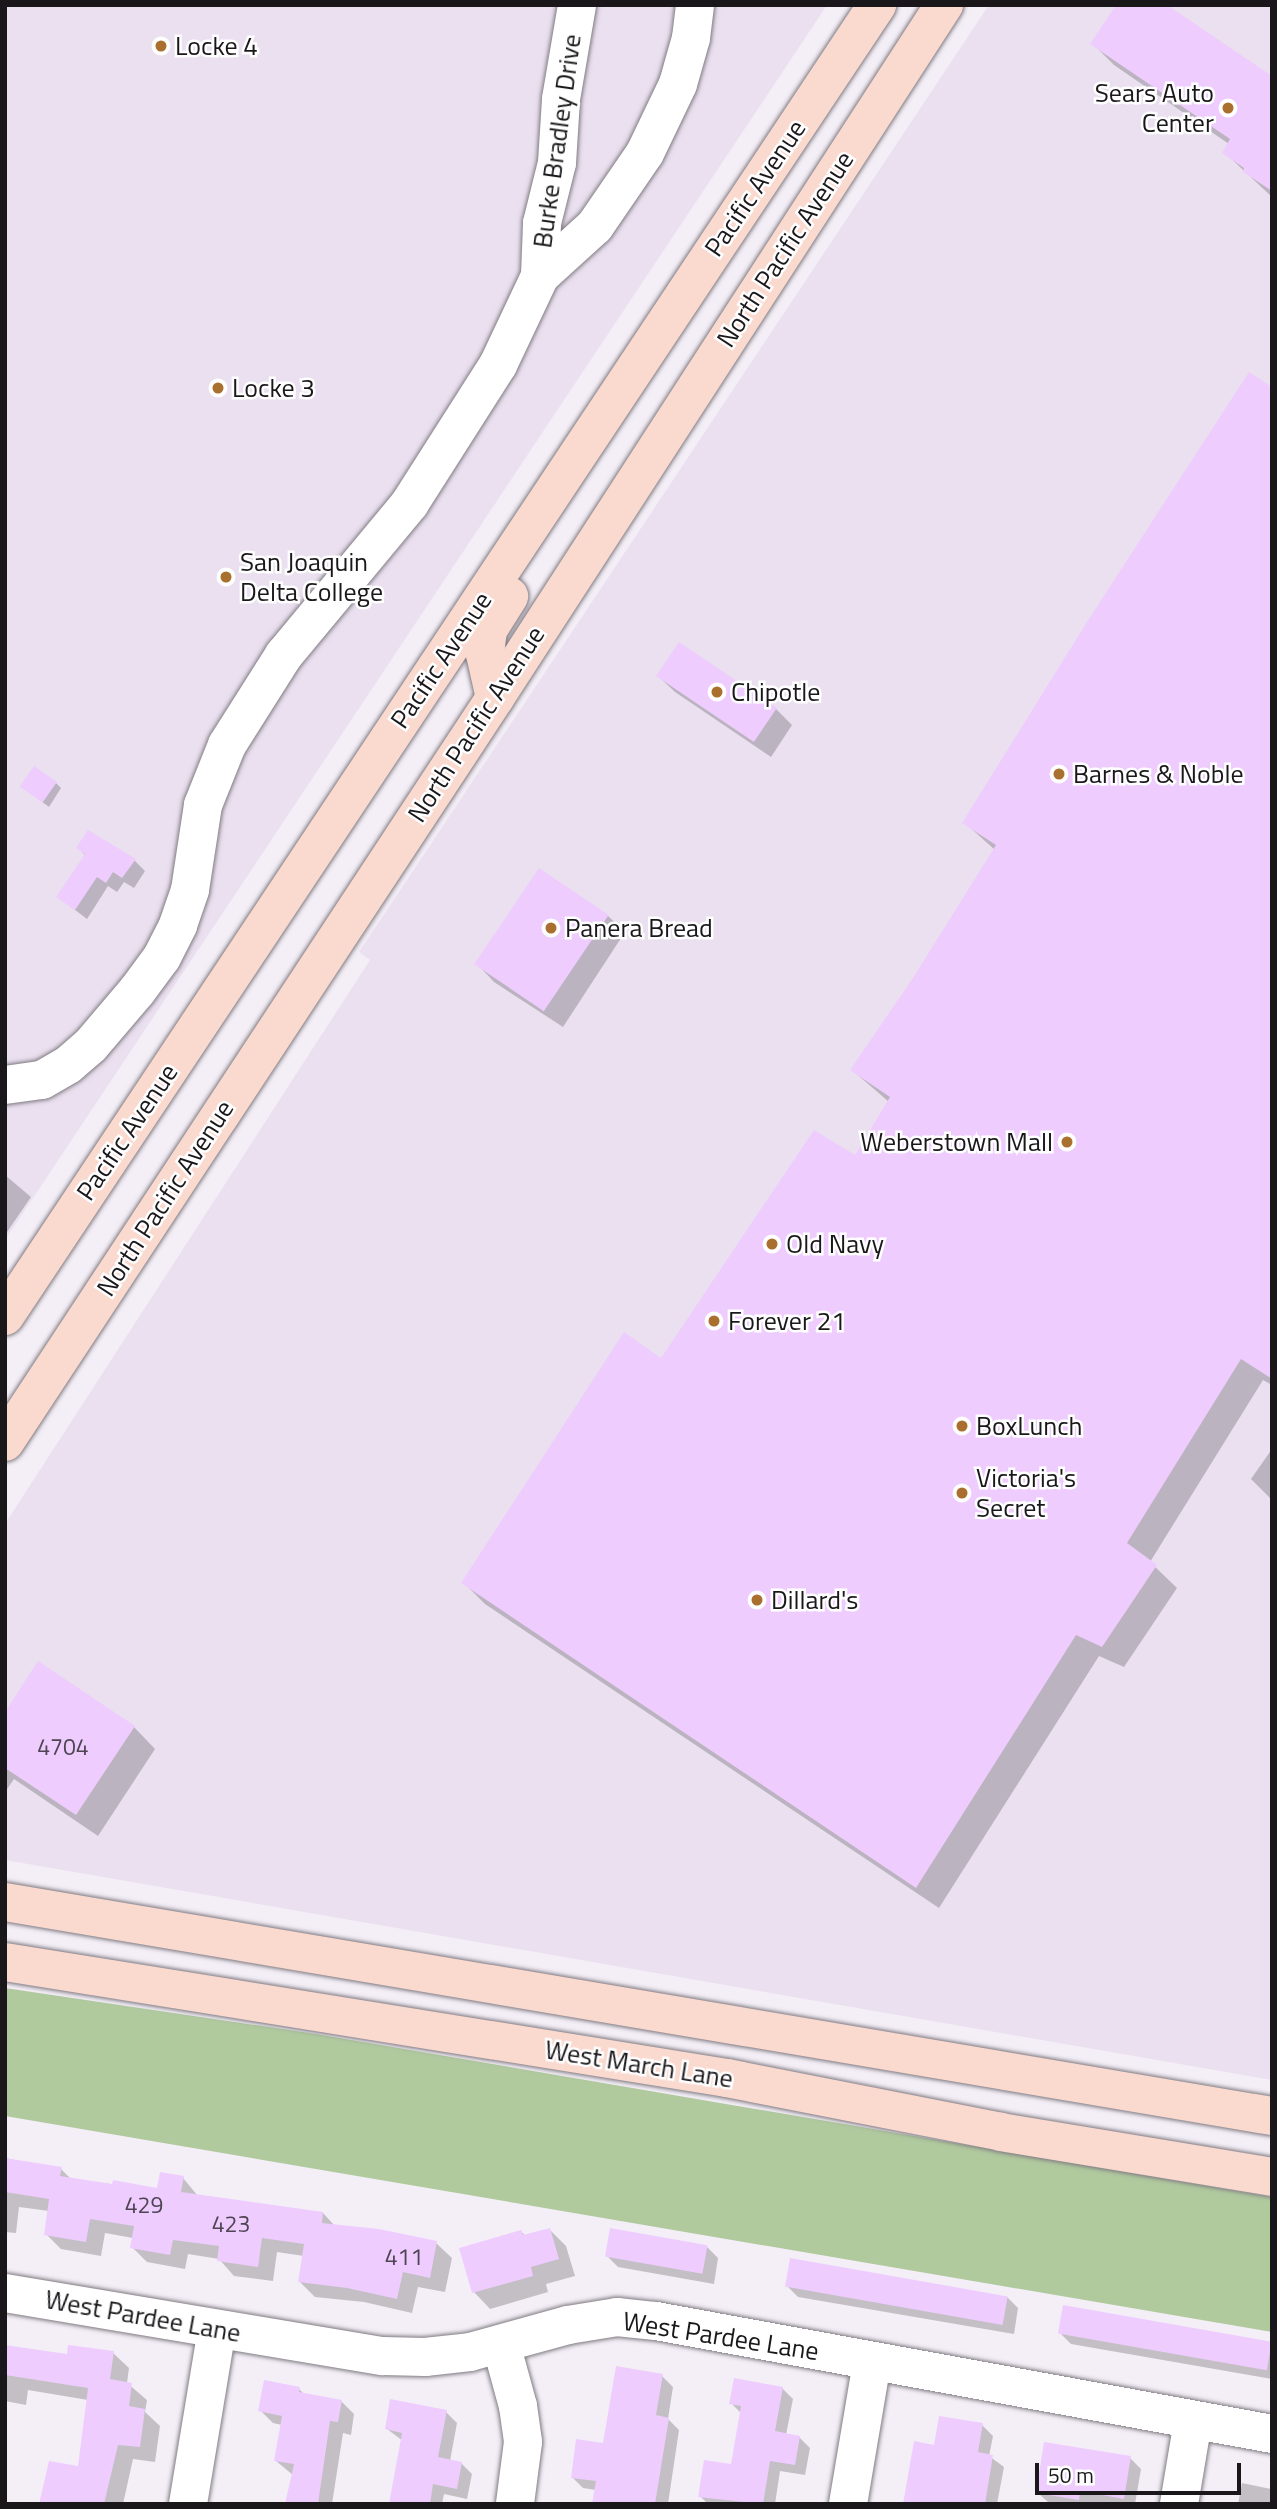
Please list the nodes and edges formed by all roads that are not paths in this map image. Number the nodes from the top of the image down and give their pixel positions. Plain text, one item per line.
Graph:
1 (577, 5) edge
2 (695, 5) edge
3 (877, 5) edge
4 (944, 5) edge
5 (540, 276) junction
6 (596, 427) junction
7 (495, 698) junction
8 (5, 1085) edge
9 (5, 1316) edge
10 (5, 1442) edge
11 (5, 1902) edge
12 (5, 1962) edge
13 (1272, 2116) edge
14 (1272, 2177) edge
15 (5, 2293) edge
16 (218, 2329) junction
17 (501, 2344) junction
18 (872, 2362) junction
19 (1194, 2421) junction
20 (1272, 2434) edge
21 (188, 2504) edge
22 (515, 2504) edge
23 (848, 2504) edge
24 (1180, 2504) edge

1 - 5 street, Burke Bradley Drive
2 - 5 street, Burke Bradley Drive
3 - 6 main road, Pacific Avenue
4 - 7 main road, North Pacific Avenue
5 - 8 street, Burke Bradley Drive
6 - 7 main road
6 - 9 main road, Pacific Avenue
7 - 10 main road, North Pacific Avenue
11 - 13 main road, West March Lane
12 - 14 main road, West March Lane
15 - 16 street, West Pardee Lane
16 - 17 street, West Pardee Lane
16 - 21 street
17 - 18 street, West Pardee Lane
17 - 22 street
18 - 19 street, West Pardee Lane
18 - 23 street
19 - 20 street, West Pardee Lane
19 - 24 street

